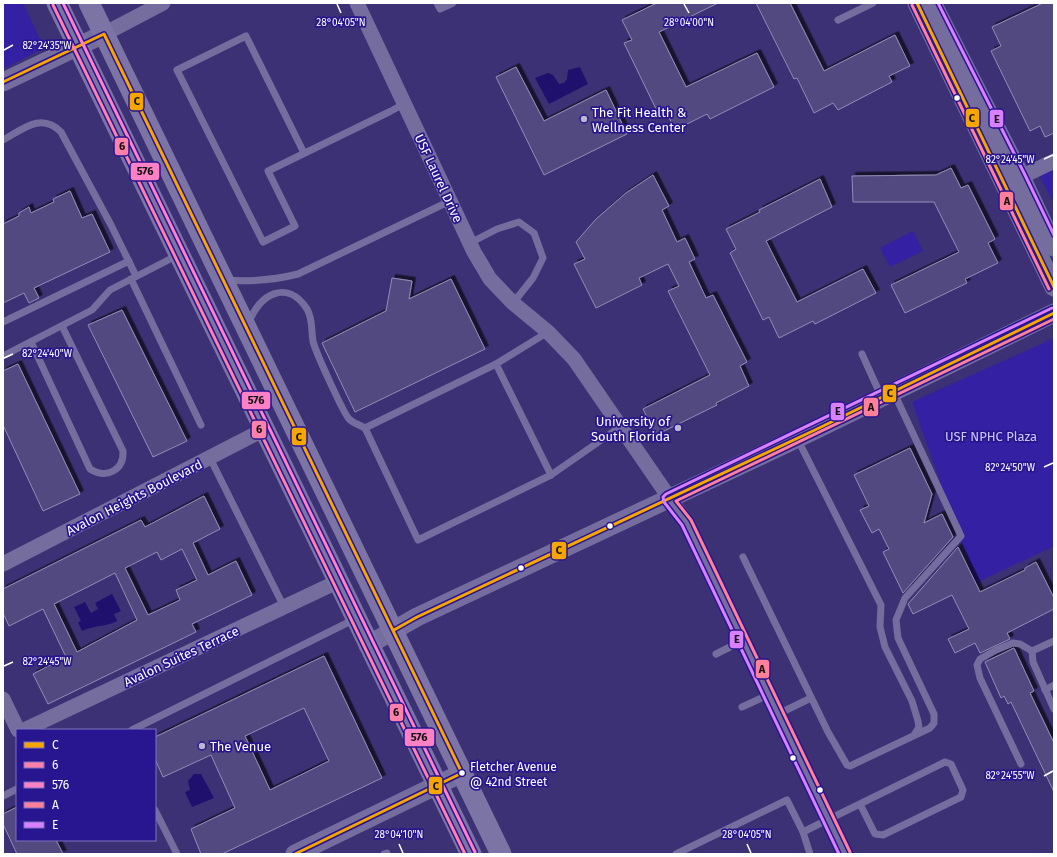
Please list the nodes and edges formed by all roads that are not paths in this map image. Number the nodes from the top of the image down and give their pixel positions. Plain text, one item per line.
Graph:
1 (57, 3) edge
2 (89, 3) edge
3 (163, 3) edge
4 (357, 3) edge
5 (437, 3) edge
6 (452, 3) edge
7 (873, 3) edge
8 (917, 3) edge
9 (932, 3) edge
10 (838, 20) dead end
11 (104, 34) junction
12 (78, 47) junction
13 (3, 82) edge
14 (404, 104) junction
15 (3, 140) edge
16 (304, 153) junction
17 (1054, 161) edge
18 (1021, 177) junction
19 (450, 201) junction
20 (470, 243) junction
21 (1054, 247) edge
22 (180, 254) junction
23 (129, 261) junction
24 (133, 278) junction
25 (224, 280) junction
26 (1054, 287) edge
27 (512, 303) junction
28 (1054, 313) edge
29 (3, 322) edge
30 (62, 326) junction
31 (247, 328) junction
32 (548, 332) junction
33 (31, 342) junction
34 (862, 354) dead end
35 (3, 356) edge
36 (496, 364) junction
37 (887, 394) junction
38 (201, 425) dead end
39 (620, 427) junction
40 (365, 428) junction
41 (265, 429) junction
42 (797, 438) junction
43 (210, 458) junction
44 (551, 475) junction
45 (668, 499) junction
46 (343, 526) junction
47 (743, 557) dead end
48 (3, 564) edge
49 (338, 581) junction
50 (284, 607) junction
51 (356, 618) junction
52 (394, 630) junction
53 (744, 640) junction
54 (1054, 641) edge
55 (368, 645) junction
56 (1032, 651) junction
57 (716, 654) dead end
58 (1054, 685) edge
59 (1045, 690) junction
60 (768, 695) junction
61 (811, 698) junction
62 (3, 699) edge
63 (742, 707) dead end
64 (1054, 709) edge
65 (778, 714) junction
66 (18, 729) edge
67 (26, 729) edge
68 (134, 729) edge
69 (914, 735) junction
70 (1021, 764) dead end
71 (462, 773) junction
72 (437, 784) junction
73 (16, 790) edge
74 (3, 796) edge
75 (860, 804) junction
76 (156, 812) edge
77 (829, 819) junction
78 (803, 832) junction
79 (176, 854) edge
80 (295, 854) edge
81 (471, 854) edge
82 (501, 854) edge
83 (676, 854) edge
84 (810, 854) edge
85 (845, 854) edge

1 - 12 main road
2 - 11 main road
3 - 11 street
4 - 14 street, USF Laurel Drive
5 - 6 lane
7 - 10 lane
8 - 26 street
9 - 18 street
11 - 12 street
11 - 25 main road
12 - 13 street
12 - 22 main road
14 - 16 lane
14 - 19 street, USF Laurel Drive
15 - 23 lane
16 - 16 lane
17 - 18 street
18 - 21 street
19 - 20 street, USF Laurel Drive
19 - 25 lane
20 - 27 street, USF Laurel Drive
20 - 27 lane
22 - 24 lane
22 - 41 main road
23 - 24 lane
23 - 29 lane
24 - 30 lane
24 - 38 lane
25 - 31 main road
27 - 32 street, USF Laurel Drive
28 - 37 street
30 - 33 lane
30 - 33 lane
31 - 40 lane
31 - 46 main road
32 - 36 lane
32 - 39 street, USF Laurel Drive
33 - 35 lane
34 - 37 lane
36 - 40 lane
36 - 44 lane
37 - 42 street
37 - 69 lane
39 - 44 lane
39 - 45 street, USF Laurel Drive
40 - 44 lane
41 - 43 street, Avalon Heights Boulevard
41 - 46 main road
41 - 49 main road
42 - 45 street
42 - 69 lane
43 - 48 street, Avalon Heights Boulevard
43 - 50 lane
45 - 52 street
45 - 53 street
46 - 52 main road
47 - 61 lane
49 - 50 street, Avalon Suites Terrace
49 - 51 main road
50 - 67 street, Avalon Suites Terrace
51 - 55 main road
51 - 68 lane
52 - 55 street
52 - 71 main road
53 - 57 lane
53 - 60 street
54 - 56 lane
55 - 72 main road
56 - 59 lane
56 - 70 lane
58 - 59 lane
59 - 64 lane
60 - 63 lane
60 - 65 street
61 - 65 lane
61 - 69 lane
62 - 66 street
65 - 77 street
71 - 72 street
71 - 82 main road
72 - 80 street
72 - 81 main road
73 - 74 lane
75 - 75 lane
75 - 77 lane
76 - 79 lane
77 - 78 lane
77 - 85 street
78 - 83 lane
78 - 84 lane

